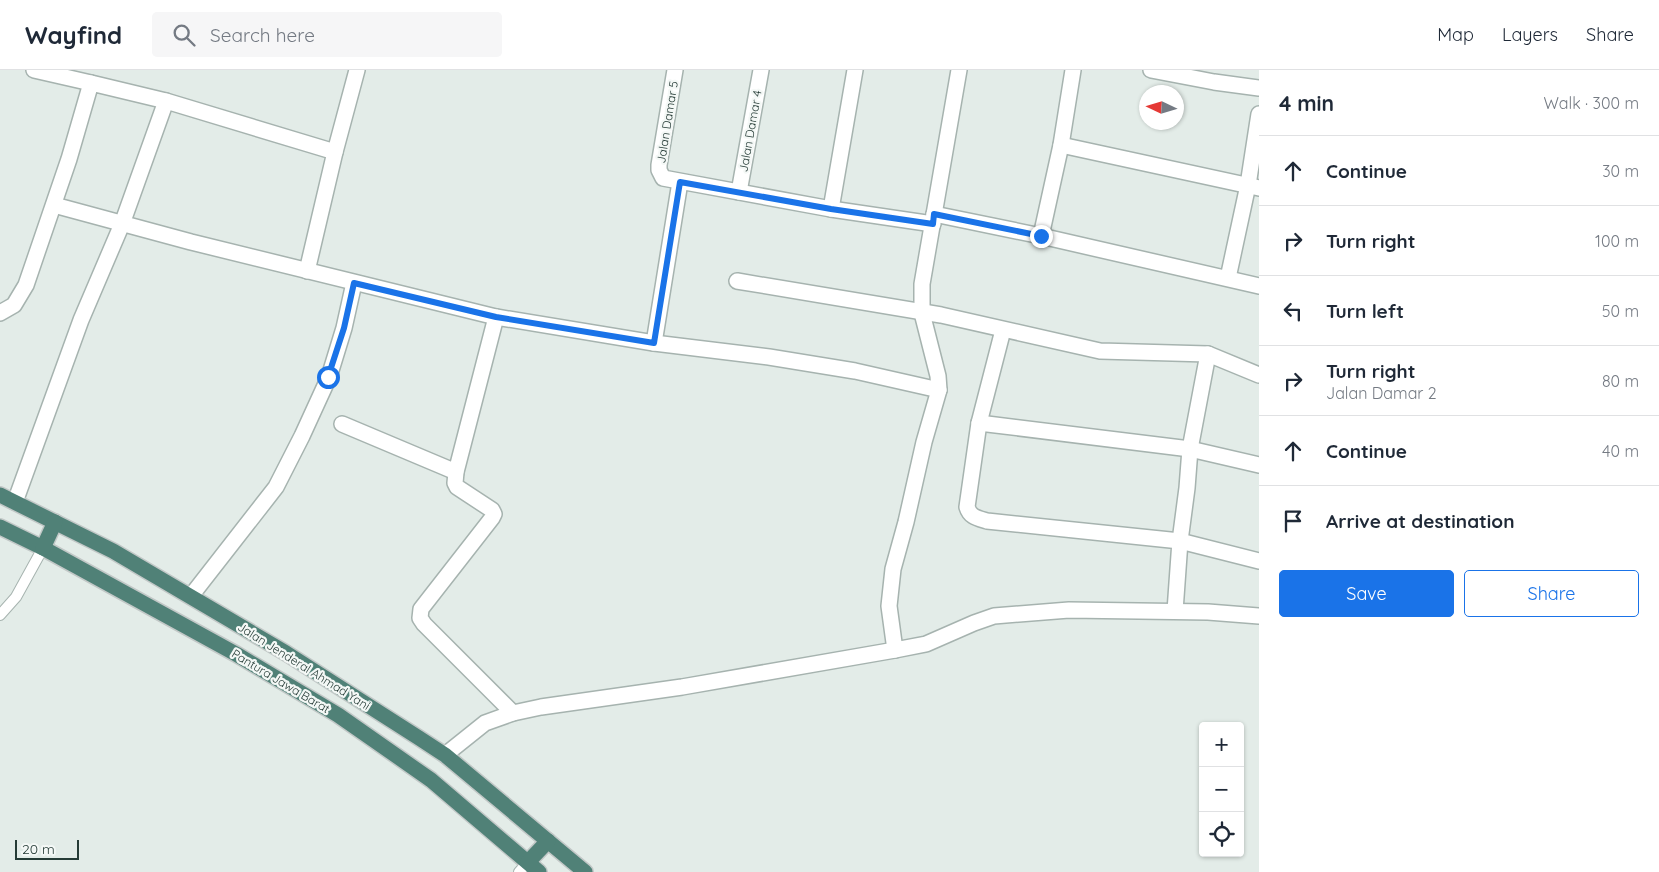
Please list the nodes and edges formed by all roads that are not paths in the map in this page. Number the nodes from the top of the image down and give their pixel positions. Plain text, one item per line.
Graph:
1 (34, 70) edge
2 (357, 70) edge
3 (675, 70) edge
4 (761, 70) edge
5 (855, 70) edge
6 (959, 70) edge
7 (1073, 70) edge
8 (1151, 70) edge
9 (91, 83) junction
10 (1259, 88) edge
11 (166, 101) junction
12 (1259, 114) edge
13 (1061, 145) junction
14 (335, 152) junction
15 (680, 182) junction
16 (1254, 186) edge
17 (739, 192) junction
18 (54, 205) junction
19 (831, 209) junction
20 (933, 219) junction
21 (122, 224) junction
22 (1041, 236) junction
23 (307, 271) junction
24 (1228, 278) junction
25 (737, 281) dead end
26 (354, 283) junction
27 (1259, 286) edge
28 (0, 313) edge
29 (922, 313) junction
30 (496, 317) junction
31 (1003, 330) junction
32 (654, 343) junction
33 (1208, 354) junction
34 (1259, 375) edge
35 (939, 390) junction
36 (980, 423) junction
37 (342, 424) dead end
38 (1190, 449) junction
39 (1259, 465) edge
40 (456, 472) junction
41 (0, 495) edge
42 (15, 502) junction
43 (55, 522) junction
44 (0, 526) edge
45 (1180, 541) junction
46 (43, 548) junction
47 (1259, 562) edge
48 (191, 596) junction
49 (1176, 611) junction
50 (0, 615) edge
51 (1259, 616) edge
52 (895, 650) junction
53 (513, 713) junction
54 (444, 755) junction
55 (426, 776) junction
56 (548, 841) junction
57 (529, 869) edge
58 (585, 872) edge

1 - 9 street
2 - 14 street
3 - 15 street, Jalan Damar 5
4 - 17 street, Jalan Damar 4
5 - 19 street
6 - 20 street
7 - 13 street
8 - 10 street
9 - 11 street
9 - 18 street
11 - 14 street
11 - 21 street
12 - 16 street
13 - 16 street
13 - 22 street
14 - 23 street
15 - 17 street
15 - 32 street
16 - 24 street
17 - 19 street
18 - 21 street
18 - 28 street
19 - 20 street
20 - 22 street
20 - 29 street
21 - 23 street
21 - 42 street
22 - 24 street
23 - 26 street
24 - 27 street
25 - 29 street
26 - 30 street
26 - 48 street
29 - 31 street
29 - 35 street
30 - 32 street
30 - 40 street
31 - 33 street
31 - 36 street
32 - 35 street
33 - 34 street
33 - 38 street
35 - 52 street
36 - 38 street
36 - 45 street
37 - 40 street
38 - 39 street
38 - 45 street
40 - 53 street
41 - 42 highway, Jalan Jenderal Ahmad Yani
42 - 43 highway, Jalan Jenderal Ahmad Yani
43 - 46 highway
43 - 48 highway, Jalan Jenderal Ahmad Yani
44 - 46 highway, Pantura Jawa Barat
45 - 47 street
45 - 49 street
46 - 50 lane
46 - 55 highway, Pantura Jawa Barat
48 - 54 highway, Jalan Jenderal Ahmad Yani
49 - 51 street
49 - 52 street
52 - 53 street
53 - 54 street
54 - 55 highway
54 - 56 highway, Jalan Jenderal Ahmad Yani
55 - 57 highway, Pantura Jawa Barat
56 - 57 highway
56 - 58 highway, Jalan Jenderal Ahmad Yani

